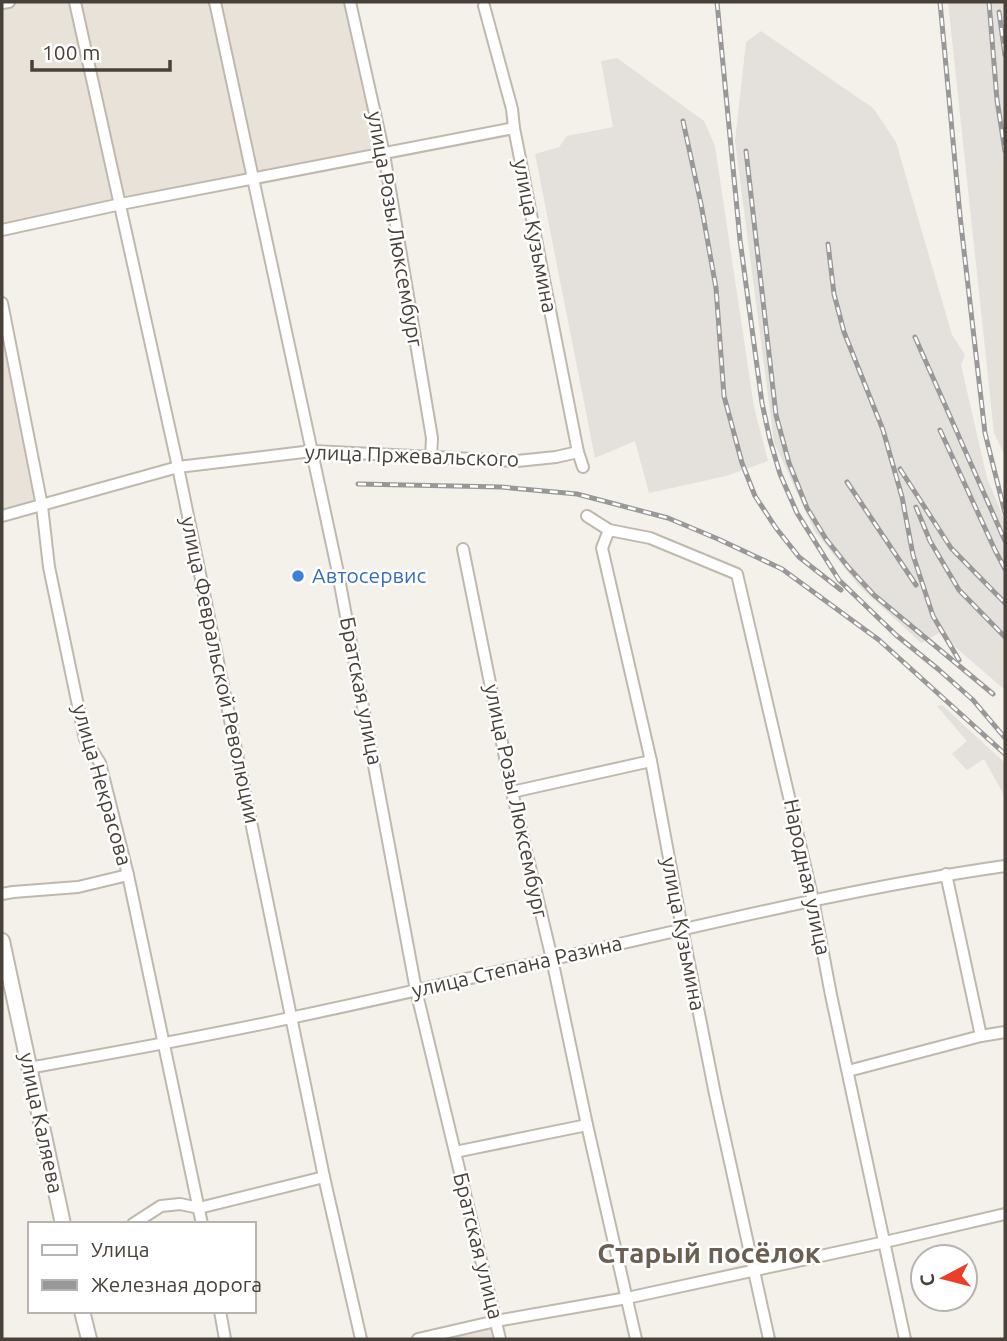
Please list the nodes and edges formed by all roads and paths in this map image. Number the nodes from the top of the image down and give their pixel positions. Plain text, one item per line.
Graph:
1 (9, 2) edge
2 (75, 2) edge
3 (215, 2) edge
4 (350, 2) edge
5 (2, 3) edge
6 (484, 6) dead end
7 (514, 128) junction
8 (384, 155) junction
9 (254, 180) junction
10 (121, 204) junction
11 (2, 230) edge
12 (2, 303) edge
13 (312, 451) junction
14 (578, 452) junction
15 (431, 457) junction
16 (178, 467) junction
17 (583, 467) dead end
18 (42, 506) junction
19 (2, 516) edge
20 (587, 516) dead end
21 (609, 530) junction
22 (463, 549) dead end
23 (651, 761) junction
24 (512, 792) junction
25 (1005, 866) edge
26 (946, 874) junction
27 (128, 875) junction
28 (2, 894) edge
29 (813, 900) junction
30 (682, 928) junction
31 (2, 941) edge
32 (552, 960) junction
33 (416, 990) junction
34 (292, 1018) junction
35 (1005, 1032) edge
36 (981, 1036) junction
37 (164, 1044) junction
38 (29, 1068) junction
39 (848, 1071) junction
40 (586, 1125) junction
41 (455, 1152) junction
42 (324, 1177) junction
43 (199, 1208) junction
44 (1005, 1214) edge
45 (63, 1222) edge
46 (136, 1222) edge
47 (202, 1222) edge
48 (885, 1242) junction
49 (754, 1269) junction
50 (627, 1298) junction
51 (82, 1313) edge
52 (220, 1313) edge
53 (496, 1321) junction
54 (89, 1339) edge
55 (225, 1339) edge
56 (361, 1339) edge
57 (418, 1339) edge
58 (500, 1339) edge
59 (636, 1339) edge
60 (769, 1339) edge
61 (905, 1339) edge

1 - 5 street
2 - 10 street, улица Февральской Революции
3 - 9 street, Братская улица
4 - 8 street, улица Розы Люксембург
6 - 7 street, улица Кузьмина
7 - 8 street
7 - 14 street, улица Кузьмина
8 - 9 street
8 - 15 street, улица Розы Люксембург
9 - 10 street
9 - 13 street, Братская улица
10 - 11 street
10 - 16 street, улица Февральской Революции
12 - 18 street, улица Некрасова
13 - 15 street, улица Пржевальского
13 - 16 street, улица Пржевальского
13 - 33 street, Братская улица
14 - 15 street, улица Пржевальского
14 - 17 street, улица Кузьмина
16 - 18 street, улица Пржевальского
16 - 34 street, улица Февральской Революции
18 - 19 street, улица Пржевальского
18 - 27 street, улица Некрасова
20 - 21 street, Народная улица
21 - 23 street, улица Кузьмина
21 - 29 street, Народная улица
22 - 24 street, улица Розы Люксембург
23 - 24 street
23 - 30 street, улица Кузьмина
24 - 32 street, улица Розы Люксембург
25 - 26 street, улица Степана Разина
26 - 29 street, улица Степана Разина
26 - 36 street
27 - 28 street
27 - 37 street, улица Некрасова
29 - 30 street, улица Степана Разина
29 - 39 street, Народная улица
30 - 32 street, улица Степана Разина
30 - 49 street, улица Кузьмина
31 - 38 street, улица Каляева
32 - 33 street, улица Степана Разина
32 - 40 street, улица Розы Люксембург
33 - 34 street, улица Степана Разина
33 - 41 street, Братская улица
34 - 37 street, улица Степана Разина
34 - 42 street, улица Февральской Революции
35 - 36 street
36 - 39 street
37 - 38 street, улица Степана Разина
37 - 43 street, улица Некрасова
38 - 45 street, улица Каляева
39 - 48 street, Народная улица
40 - 41 street
40 - 50 street, улица Розы Люксембург
41 - 53 street, Братская улица
42 - 43 street
42 - 56 street, улица Февральской Революции
43 - 46 street
43 - 47 street, улица Некрасова
44 - 48 street
48 - 49 street
48 - 61 street, Народная улица
49 - 50 street
49 - 60 street, улица Кузьмина
50 - 53 street
50 - 59 street, улица Розы Люксембург
51 - 54 street
52 - 55 street
53 - 57 street
53 - 58 street, Братская улица

